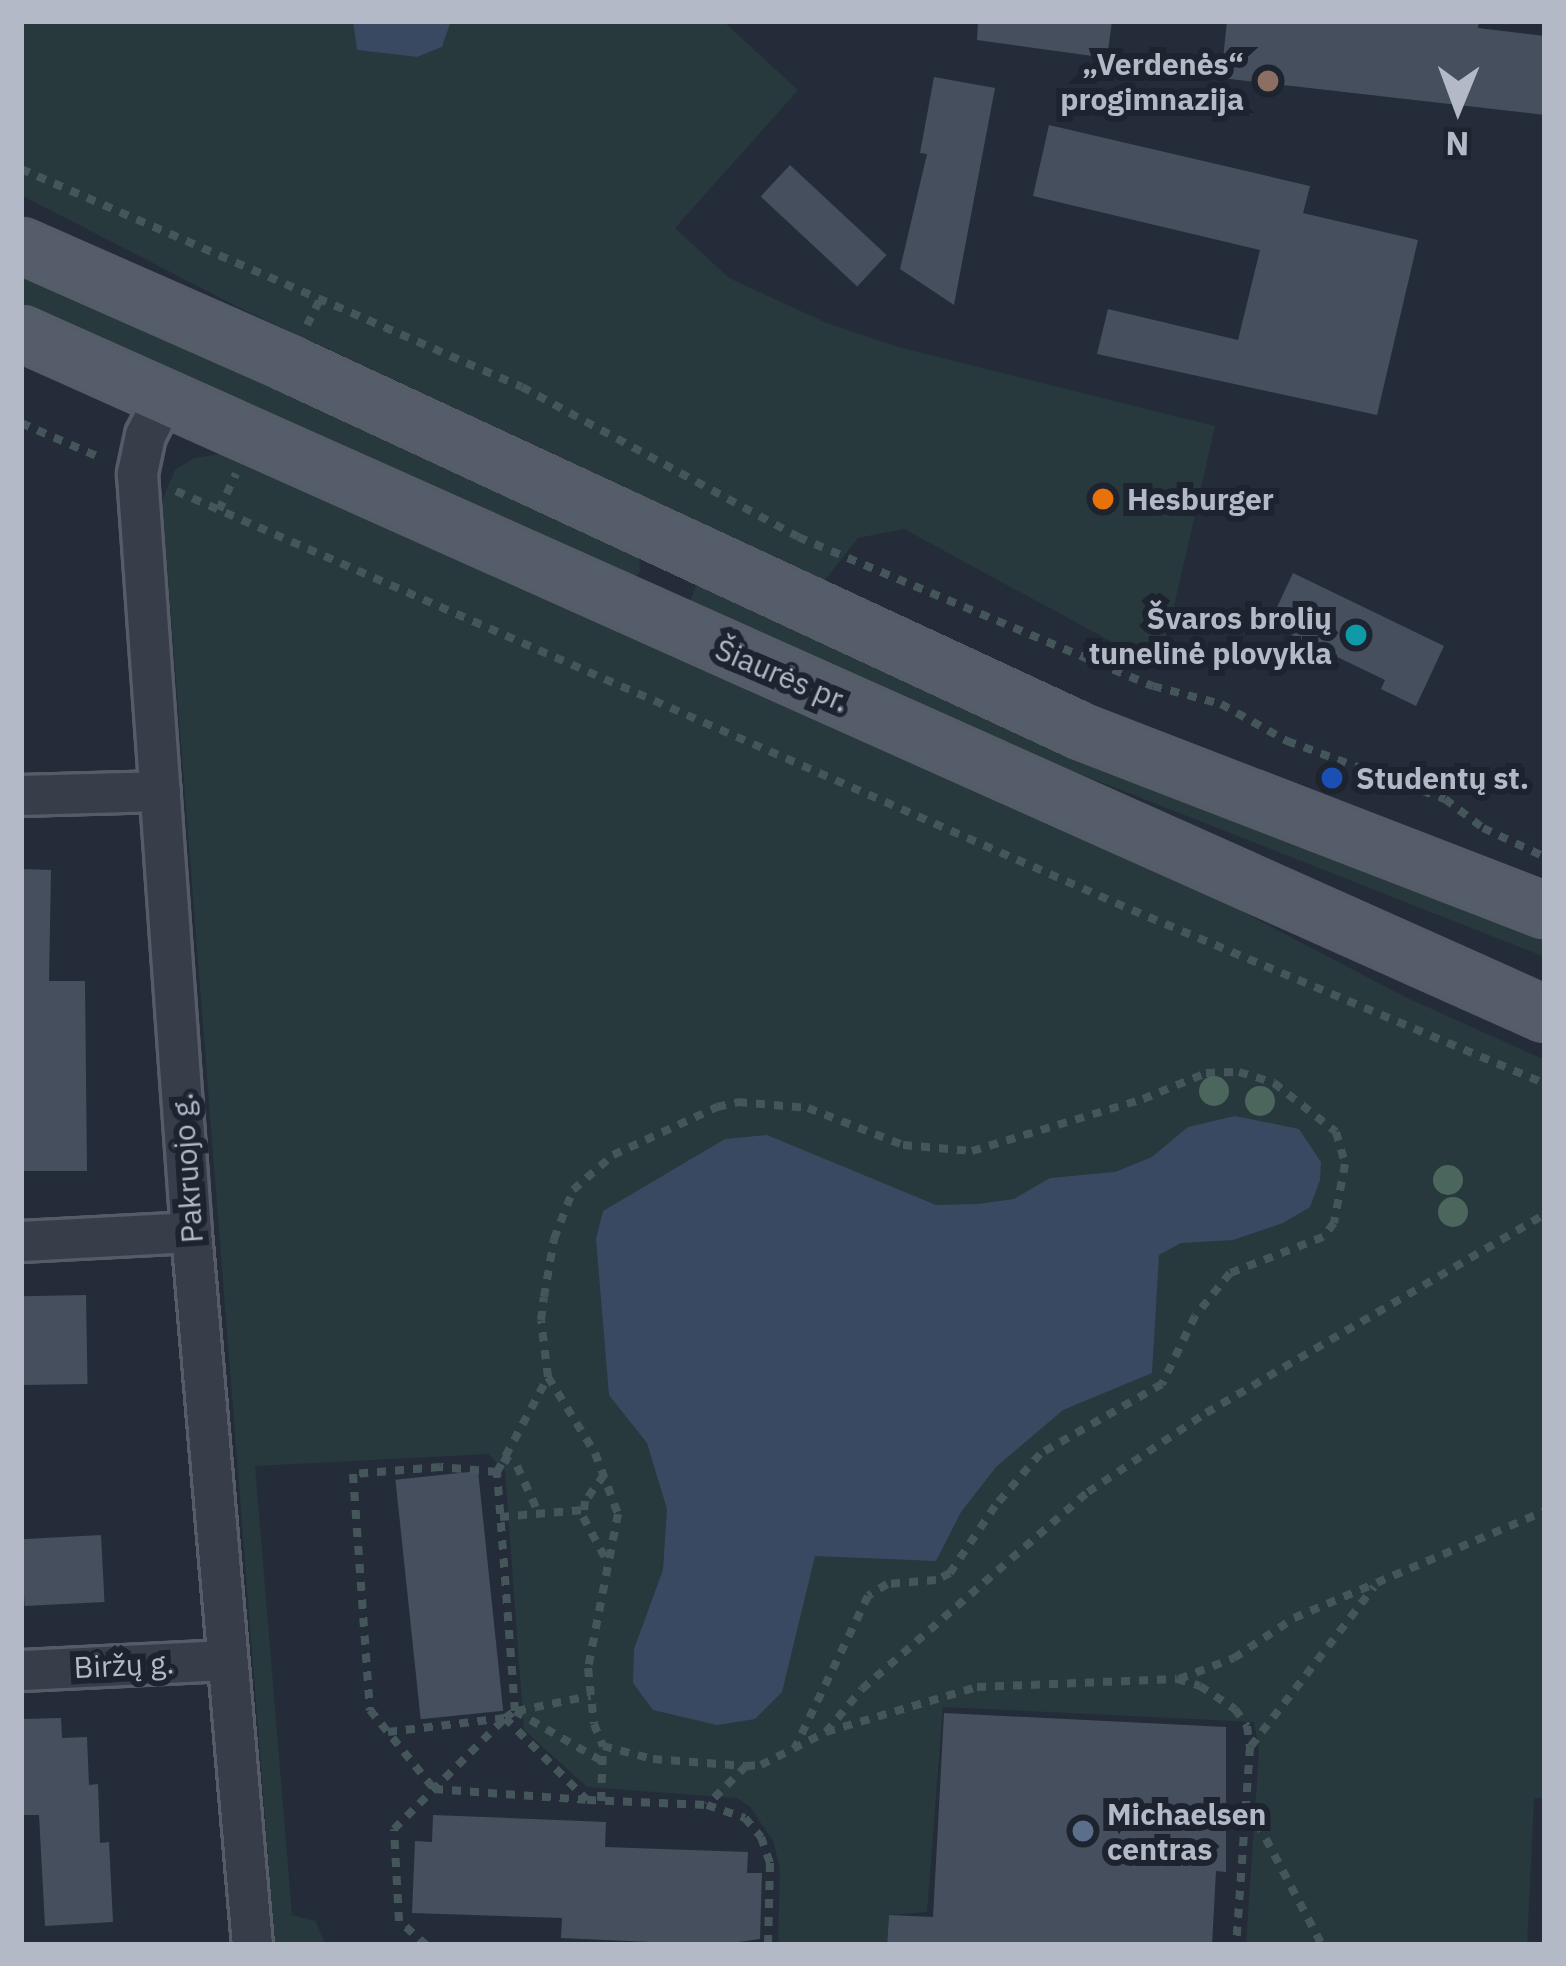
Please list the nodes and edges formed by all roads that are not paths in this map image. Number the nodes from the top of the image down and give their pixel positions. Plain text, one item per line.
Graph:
1 (21, 245) edge
2 (21, 333) edge
3 (165, 396) junction
4 (668, 541) junction
5 (626, 608) junction
6 (160, 791) junction
7 (21, 795) edge
8 (1545, 910) edge
9 (1545, 1014) edge
10 (191, 1232) junction
11 (21, 1240) edge
12 (227, 1660) junction
13 (21, 1670) edge
14 (252, 1945) edge

1 - 4 main road
2 - 3 main road, Šiaurės pr.
3 - 5 main road, Šiaurės pr.
3 - 6 street, Pakruojo g.
4 - 5 main road
4 - 8 main road
5 - 9 main road, Šiaurės pr.
6 - 7 street
6 - 10 street, Pakruojo g.
10 - 11 street
10 - 12 street, Pakruojo g.
12 - 13 street, Biržų g.
12 - 14 street, Pakruojo g.

